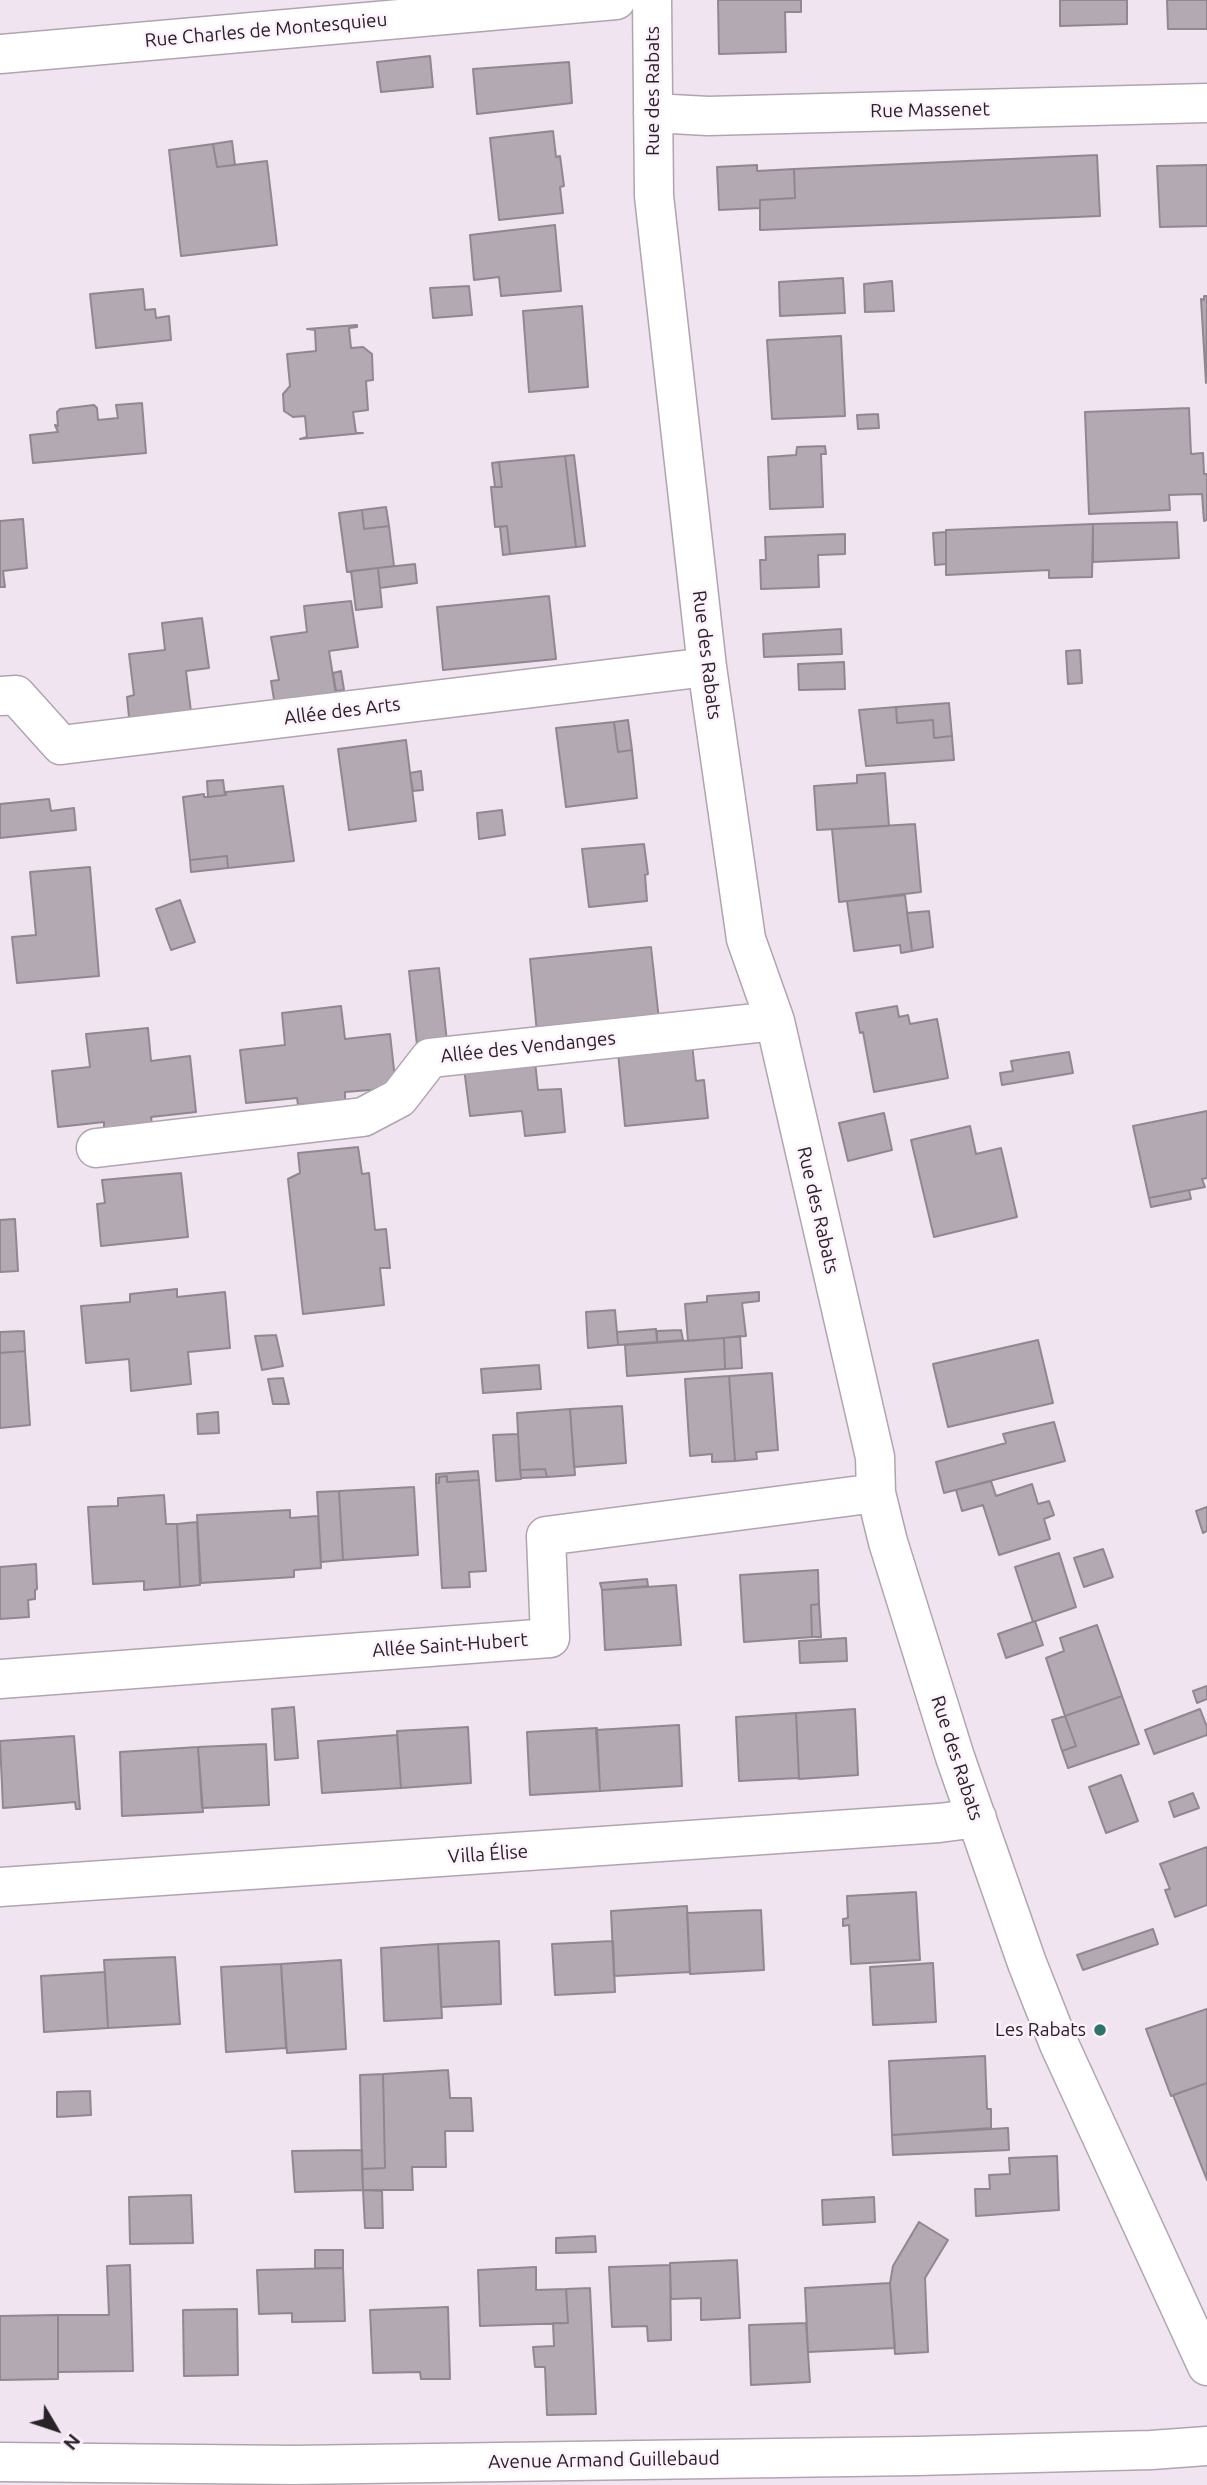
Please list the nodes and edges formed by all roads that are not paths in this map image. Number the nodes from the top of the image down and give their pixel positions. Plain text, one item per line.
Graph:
1 (616, 0) edge
2 (652, 0) edge
3 (0, 54) edge
4 (1207, 103) edge
5 (653, 113) junction
6 (707, 667) junction
7 (0, 696) edge
8 (775, 1021) junction
9 (96, 1148) dead end
10 (876, 1493) junction
11 (0, 1679) edge
12 (977, 1818) junction
13 (0, 1886) edge
14 (1207, 2366) edge
15 (1207, 2446) edge
16 (0, 2462) edge

1 - 3 street, Rue Charles de Montesquieu
2 - 5 street, Rue des Rabats
4 - 5 street, Rue Massenet
5 - 6 street, Rue des Rabats
6 - 7 street, Allée des Arts
6 - 8 street, Rue des Rabats
8 - 9 street, Allée des Vendanges
8 - 10 street, Rue des Rabats
10 - 11 street, Allée Saint-Hubert
10 - 12 street, Rue des Rabats
12 - 13 street, Villa Élise
12 - 14 street, Rue des Rabats
15 - 16 street, Avenue Armand Guillebaud

